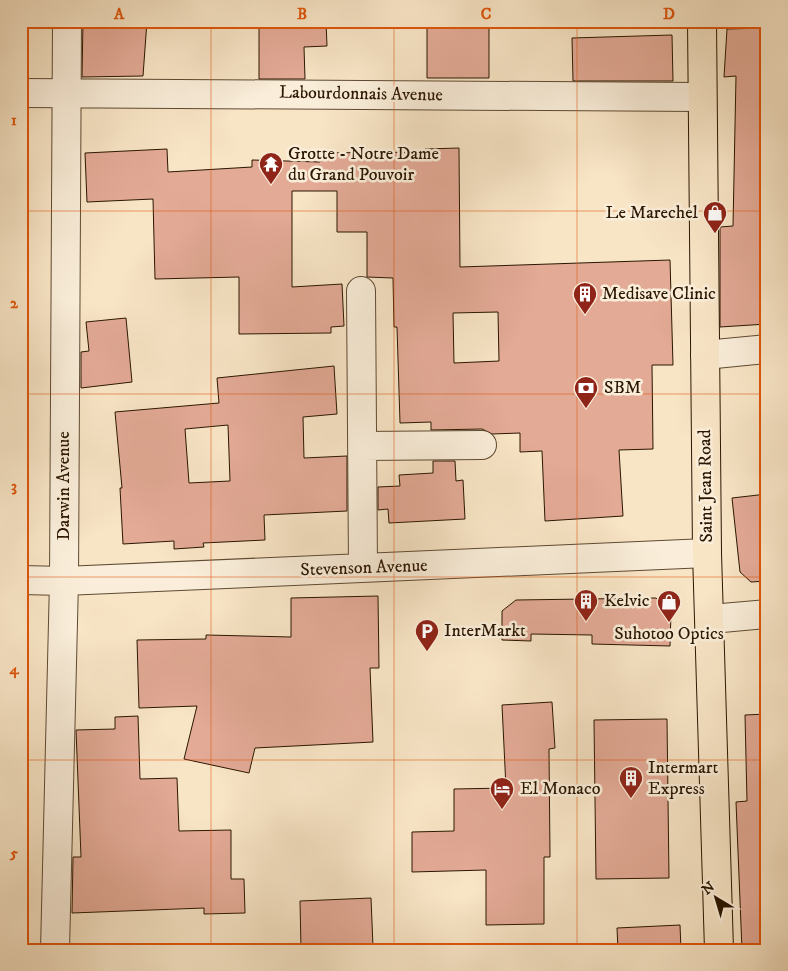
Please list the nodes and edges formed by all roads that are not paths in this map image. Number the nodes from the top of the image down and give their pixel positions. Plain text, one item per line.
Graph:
1 (67, 21) edge
2 (702, 21) edge
3 (65, 92) junction
4 (21, 93) edge
5 (701, 97) junction
6 (361, 292) dead end
7 (767, 349) edge
8 (705, 355) junction
9 (482, 445) dead end
10 (362, 446) junction
11 (707, 553) junction
12 (363, 568) junction
13 (21, 580) edge
14 (64, 580) junction
15 (767, 614) edge
16 (710, 619) junction
17 (55, 950) edge
18 (719, 950) edge

1 - 3 street, Darwin Avenue
2 - 5 main road, Saint Jean Road
3 - 4 street, Labourdonnais Avenue
3 - 5 street, Labourdonnais Avenue
3 - 14 street, Darwin Avenue
5 - 8 main road, Saint Jean Road
6 - 10 street
7 - 8 street
8 - 11 main road, Saint Jean Road
9 - 10 street
10 - 12 street
11 - 12 street, Stevenson Avenue
11 - 16 main road, Saint Jean Road
12 - 14 street, Stevenson Avenue
13 - 14 street, Stevenson Avenue
14 - 17 street, Darwin Avenue
15 - 16 street
16 - 18 main road, Saint Jean Road

